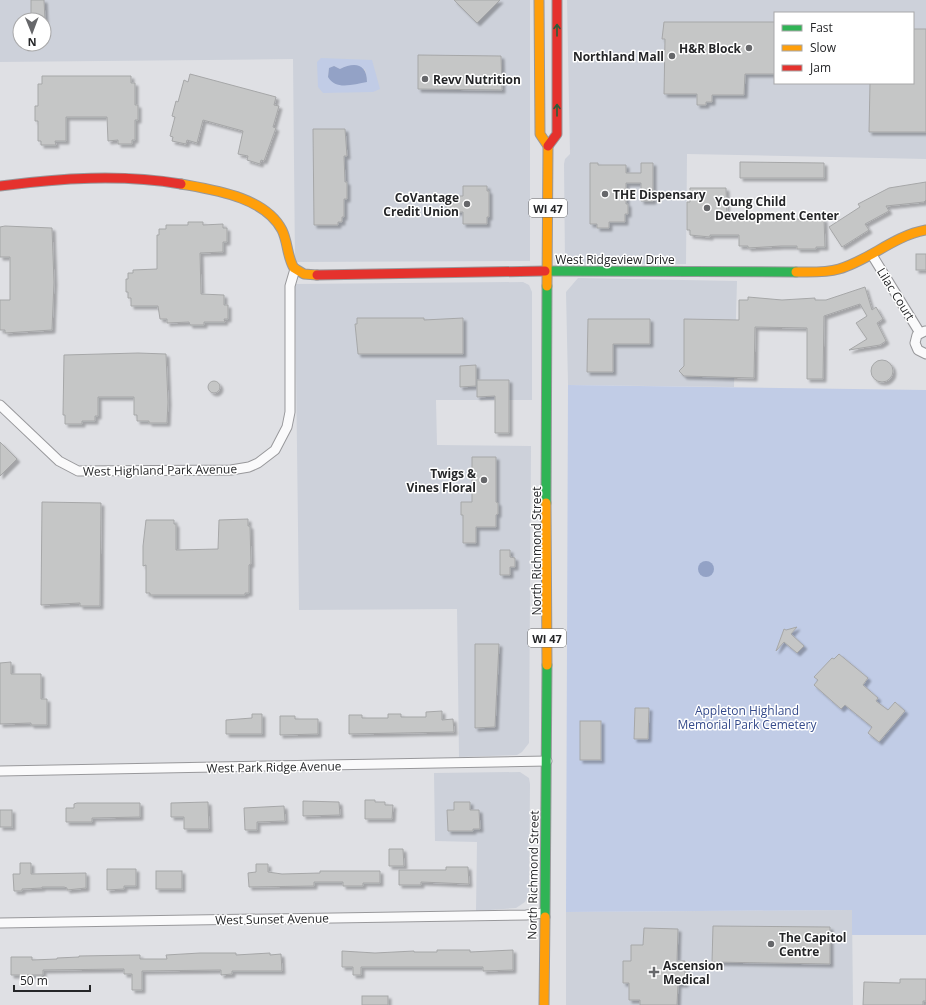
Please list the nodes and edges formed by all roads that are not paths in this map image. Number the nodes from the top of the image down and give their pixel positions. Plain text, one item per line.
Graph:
1 (539, 0) edge
2 (557, 0) edge
3 (548, 146) junction
4 (0, 186) edge
5 (926, 230) edge
6 (872, 255) junction
7 (295, 269) junction
8 (547, 271) junction
9 (923, 332) edge
10 (926, 354) edge
11 (0, 405) edge
12 (547, 761) junction
13 (0, 771) edge
14 (544, 914) junction
15 (0, 923) edge
16 (544, 1005) edge

1 - 3 main road, North Richmond Street / WI 47
3 -> 2 main road, North Richmond Street / WI 47
3 - 8 main road, North Richmond Street / WI 47
4 - 7 main road
5 - 6 main road, West Ridgeview Drive
6 - 8 main road, West Ridgeview Drive
6 - 9 street, Lilac Court
7 - 8 main road, West Ridgeview Drive
7 - 11 street, West Highland Park Avenue
8 - 12 main road, North Richmond Street / WI 47
9 - 10 street, Lilac Court
12 - 13 street, West Park Ridge Avenue
12 - 14 main road, North Richmond Street / WI 47
14 - 15 street, West Sunset Avenue
14 - 16 main road, North Richmond Street / WI 47

